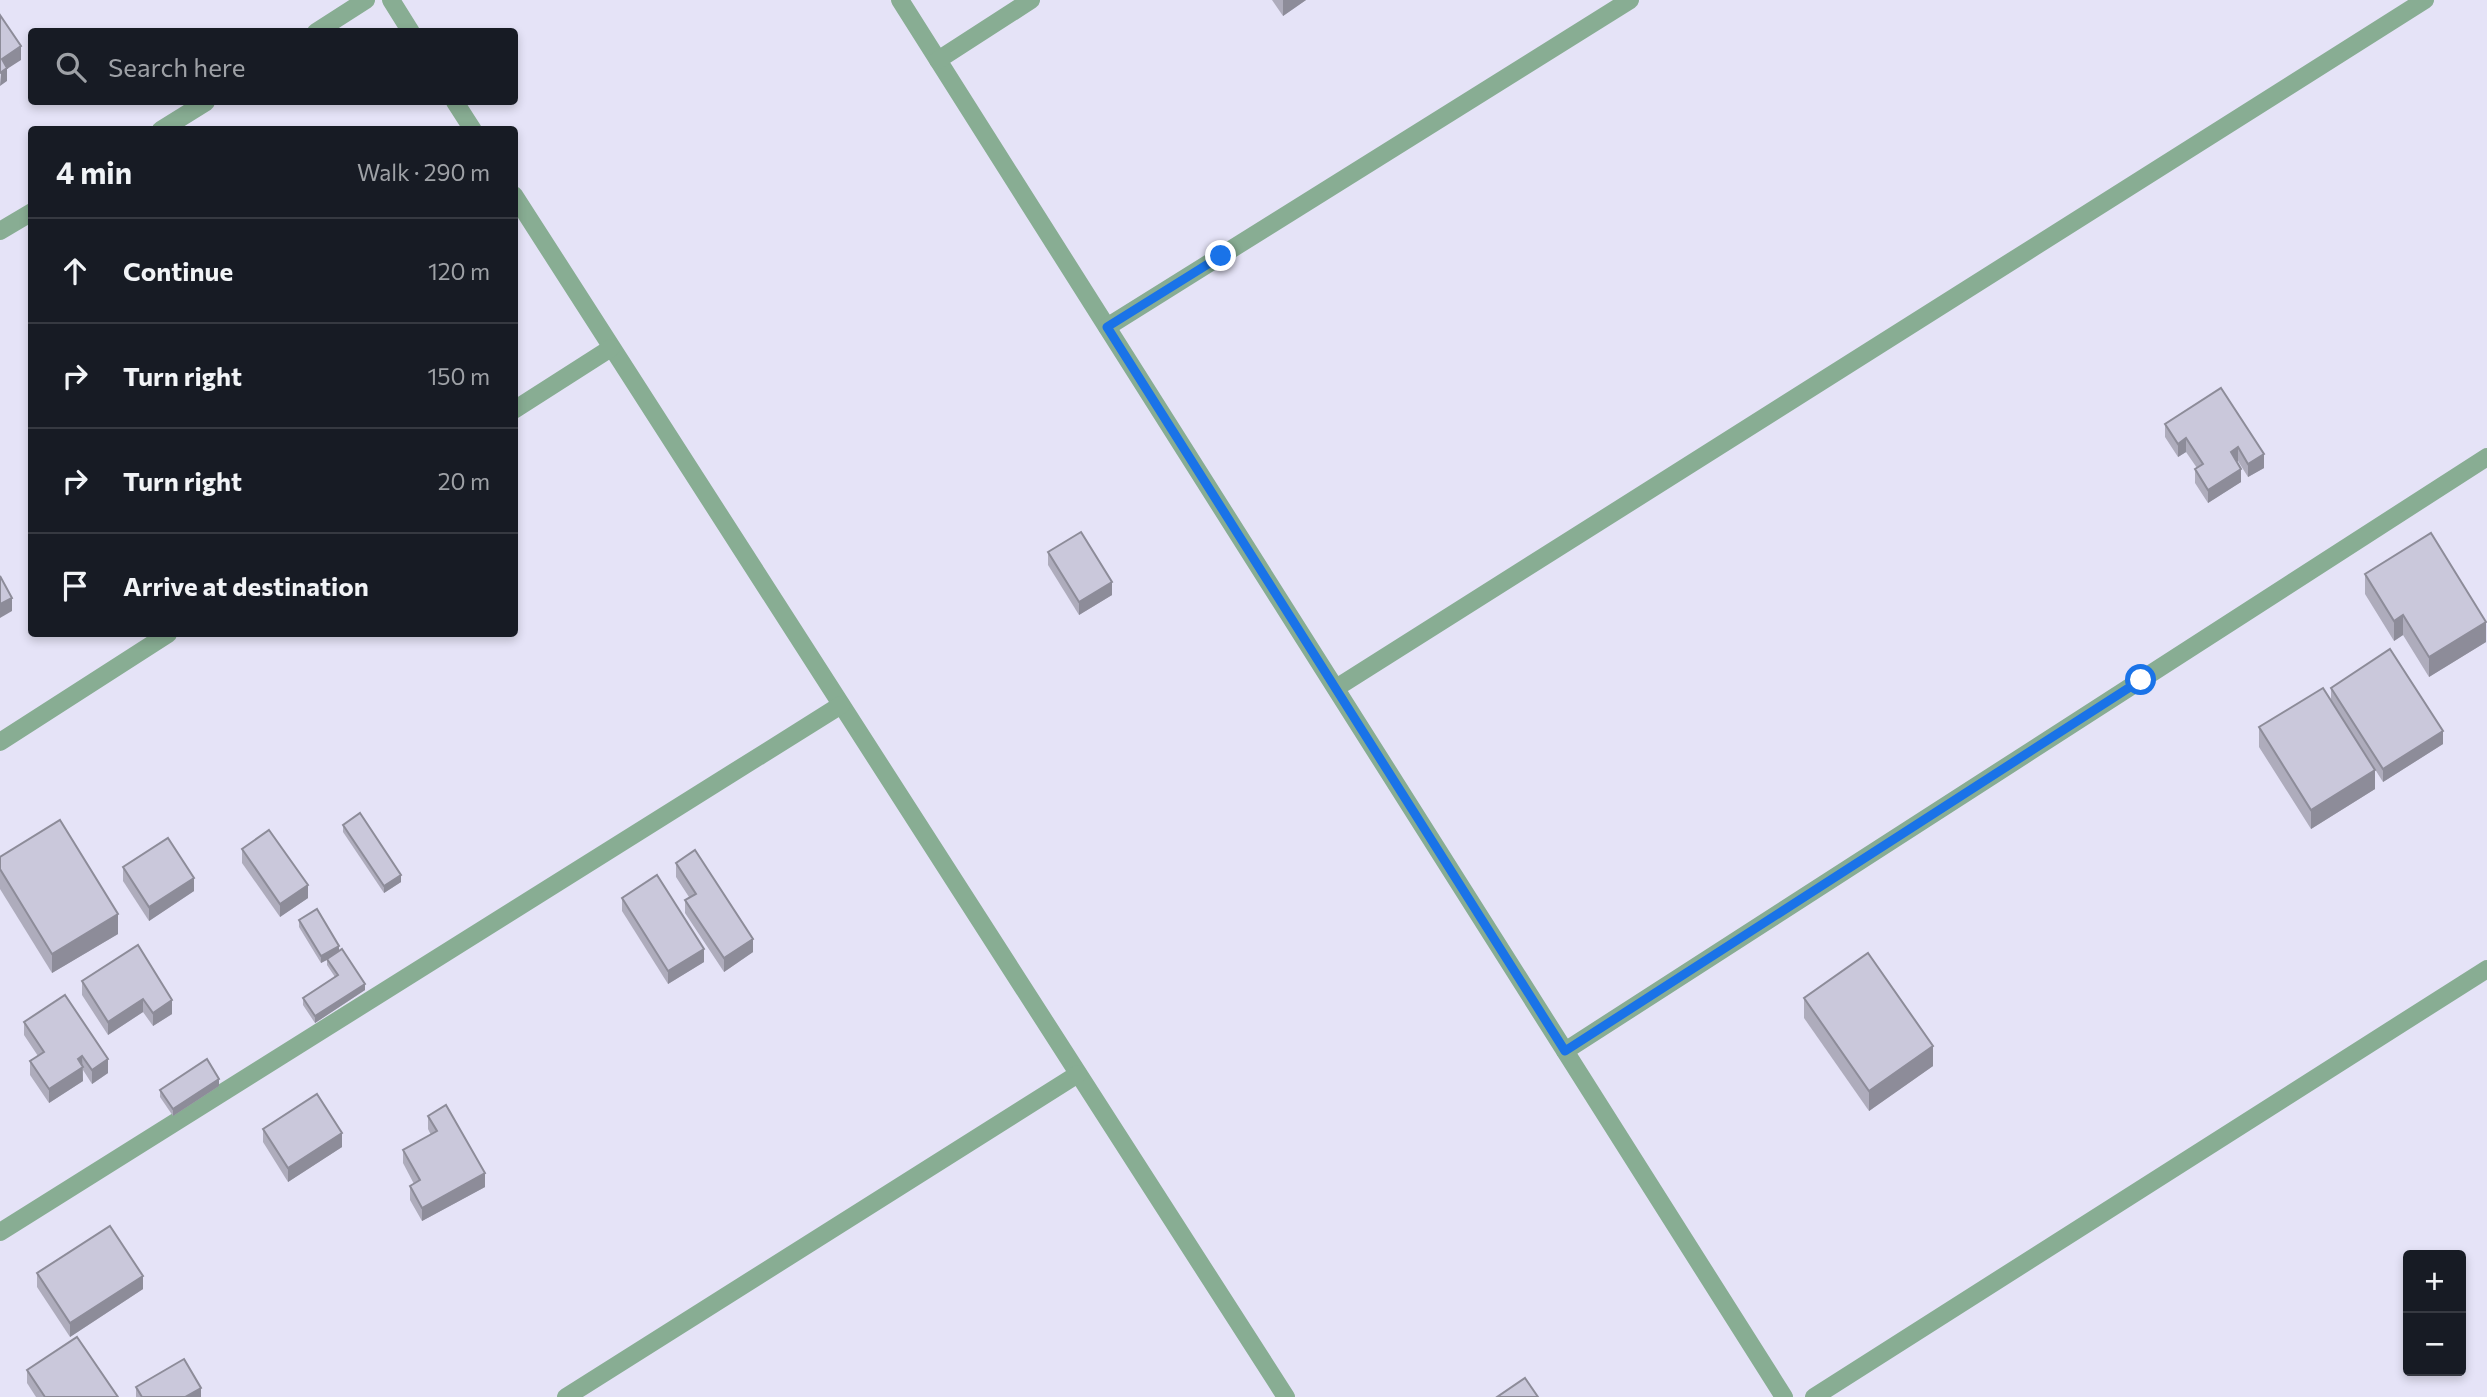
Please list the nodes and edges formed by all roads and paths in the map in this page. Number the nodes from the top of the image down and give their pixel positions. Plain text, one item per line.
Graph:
1 (366, 0) edge
2 (391, 0) edge
3 (900, 0) edge
4 (1031, 0) edge
5 (1630, 0) edge
6 (2425, 0) edge
7 (322, 28) edge
8 (408, 28) edge
9 (938, 60) junction
10 (201, 105) edge
11 (457, 105) edge
12 (167, 126) edge
13 (470, 126) edge
14 (518, 201) edge
15 (28, 214) edge
16 (0, 232) edge
17 (1107, 327) junction
18 (611, 348) junction
19 (518, 407) edge
20 (2487, 457) edge
21 (163, 637) edge
22 (1336, 688) junction
23 (841, 705) junction
24 (0, 742) edge
25 (2487, 969) edge
26 (1565, 1051) junction
27 (1078, 1074) junction
28 (0, 1232) edge
29 (566, 1397) edge
30 (1286, 1397) edge
31 (1784, 1397) edge
32 (1814, 1397) edge

1 - 7 street
2 - 8 street
3 - 9 street
4 - 9 street
5 - 17 street
6 - 22 street
9 - 17 street
10 - 12 street
11 - 13 street
14 - 18 street
15 - 16 street
17 - 22 street
18 - 19 street
18 - 23 street
20 - 26 street
21 - 24 street
22 - 26 street
23 - 27 street
23 - 28 street
25 - 32 street
26 - 31 street
27 - 29 street
27 - 30 street

